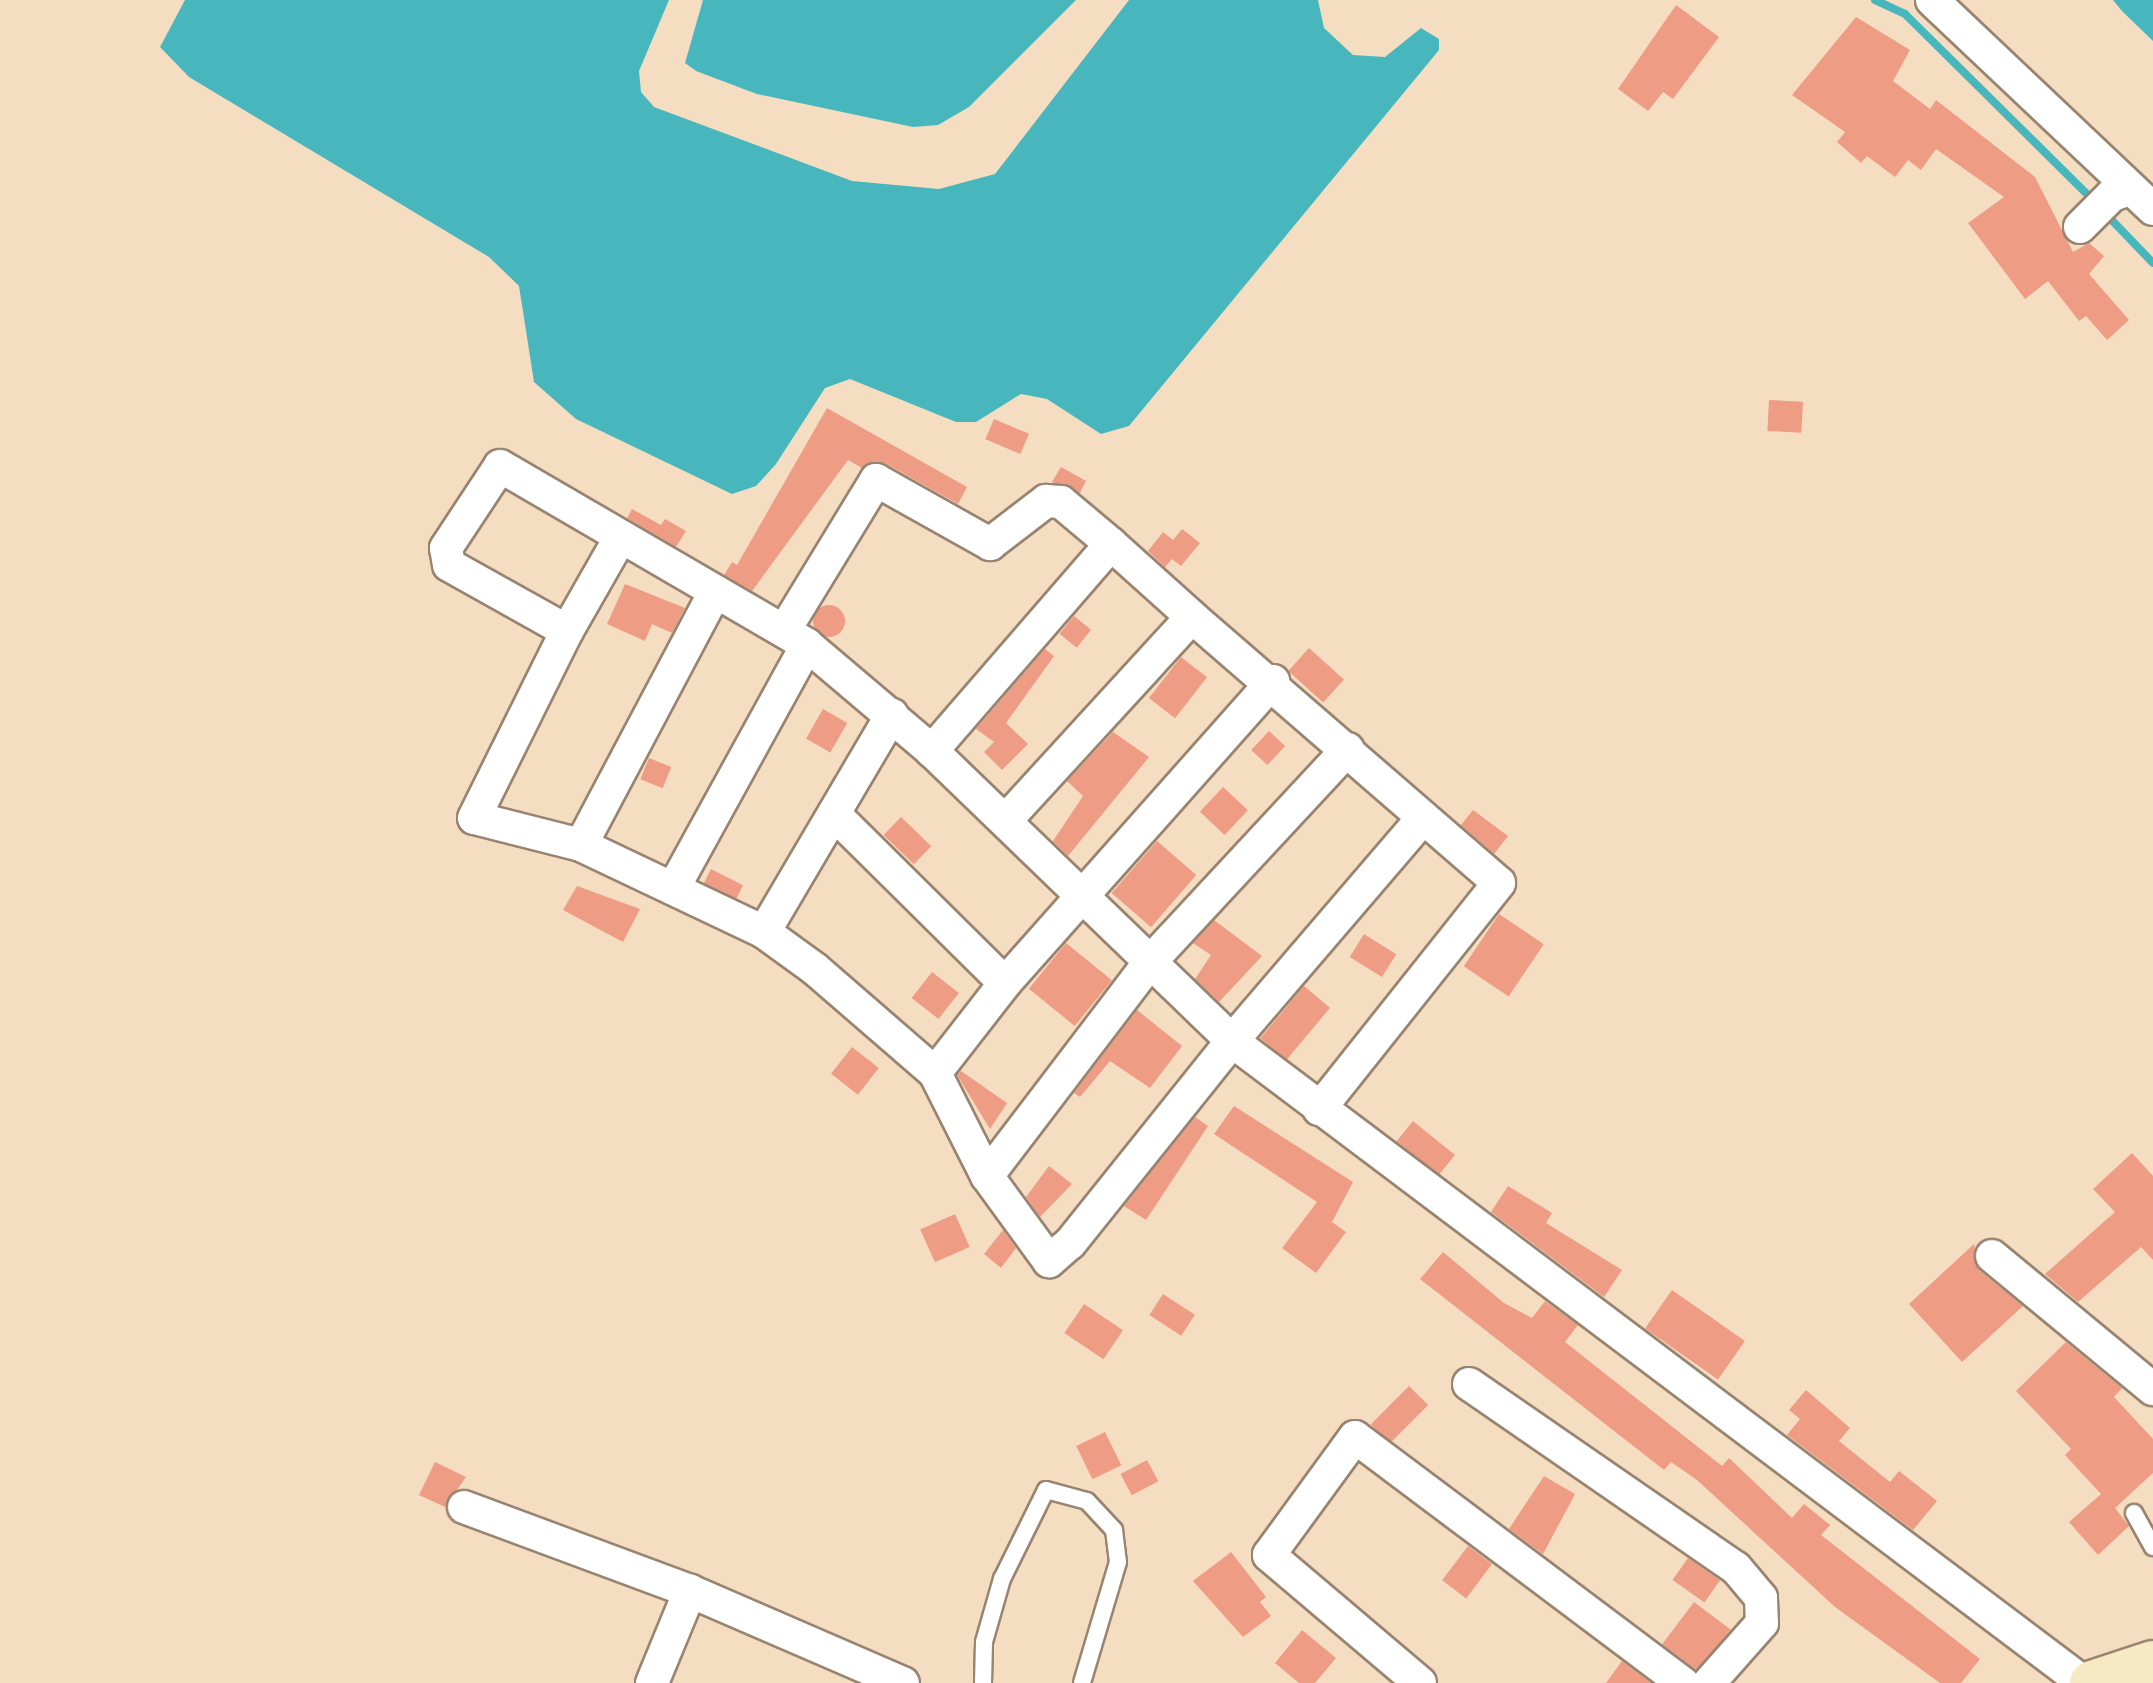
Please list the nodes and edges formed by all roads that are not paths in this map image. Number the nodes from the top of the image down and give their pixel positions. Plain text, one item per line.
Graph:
1 (1932, 0) edge
2 (2113, 208) edge
3 (620, 538) junction
4 (1111, 544) junction
5 (714, 594) junction
6 (1192, 617) junction
7 (567, 631) junction
8 (796, 638) junction
9 (1273, 681) junction
10 (892, 715) junction
11 (1348, 749) junction
12 (932, 751) junction
13 (834, 814) junction
14 (1423, 818) junction
15 (1006, 820) junction
16 (581, 845) junction
17 (674, 887) junction
18 (1080, 900) junction
19 (764, 932) junction
20 (1149, 963) junction
21 (1005, 983) junction
22 (1232, 1041) junction
23 (935, 1073) junction
24 (1319, 1109) junction
25 (987, 1176) junction
26 (1992, 1256) dead end
27 (1469, 1384) dead end
28 (2153, 1389) edge
29 (464, 1507) dead end
30 (2134, 1513) dead end
31 (2153, 1547) edge
32 (690, 1591) junction
33 (2153, 1663) edge
34 (652, 1683) edge
35 (903, 1683) edge
36 (983, 1683) edge
37 (1082, 1683) edge
38 (1420, 1683) edge
39 (1683, 1683) edge
40 (1709, 1683) edge
41 (2084, 1683) edge
42 (2092, 1683) edge

1 - 2 street
3 - 5 street
3 - 7 street
3 - 7 street
4 - 6 street
4 - 8 street
4 - 12 street
5 - 8 street
5 - 16 street
6 - 9 street
6 - 15 street
7 - 16 street
8 - 10 street
8 - 17 street
9 - 11 street
9 - 18 street
10 - 12 street
10 - 13 street
11 - 14 street
11 - 20 street
12 - 15 street
13 - 19 street
13 - 21 street
14 - 22 street
14 - 24 street
15 - 18 street
16 - 17 street
17 - 19 street
18 - 20 street
18 - 21 street
19 - 23 street
20 - 22 street
20 - 25 street
21 - 23 street
22 - 24 street
22 - 25 street
23 - 25 street
24 - 41 street
26 - 28 street
27 - 40 street
29 - 32 street
30 - 31 lane
32 - 34 street
32 - 35 street
33 - 42 main road
36 - 37 lane
38 - 39 street

